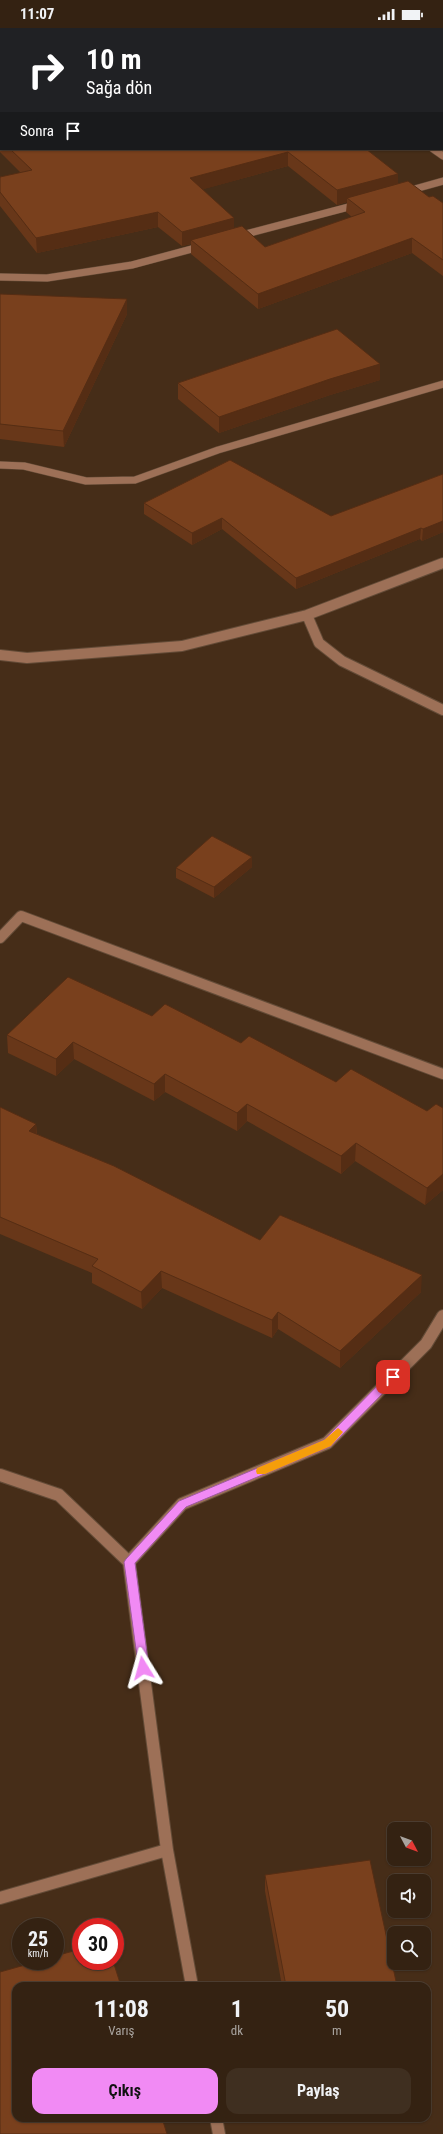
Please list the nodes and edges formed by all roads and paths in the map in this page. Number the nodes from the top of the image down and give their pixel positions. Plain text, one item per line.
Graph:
1 (434, 150) edge
2 (443, 156) edge
3 (443, 182) edge
4 (398, 194) edge
5 (368, 202) edge
6 (232, 238) edge
7 (209, 244) edge
8 (0, 277) edge
9 (443, 384) edge
10 (0, 465) edge
11 (443, 563) edge
12 (307, 615) junction
13 (0, 655) edge
14 (443, 710) edge
15 (0, 938) edge
16 (443, 1074) edge
17 (443, 1316) edge
18 (0, 1475) edge
19 (129, 1562) junction
20 (167, 1850) junction
21 (0, 1898) edge
22 (191, 1982) edge
23 (217, 2122) edge
24 (219, 2134) edge

1 - 2 street
3 - 4 street
5 - 6 street
7 - 8 street
9 - 10 street
11 - 12 street
12 - 13 street
12 - 14 street
15 - 16 street
17 - 19 street
18 - 19 street
19 - 20 street
20 - 21 street
20 - 22 street
23 - 24 street

